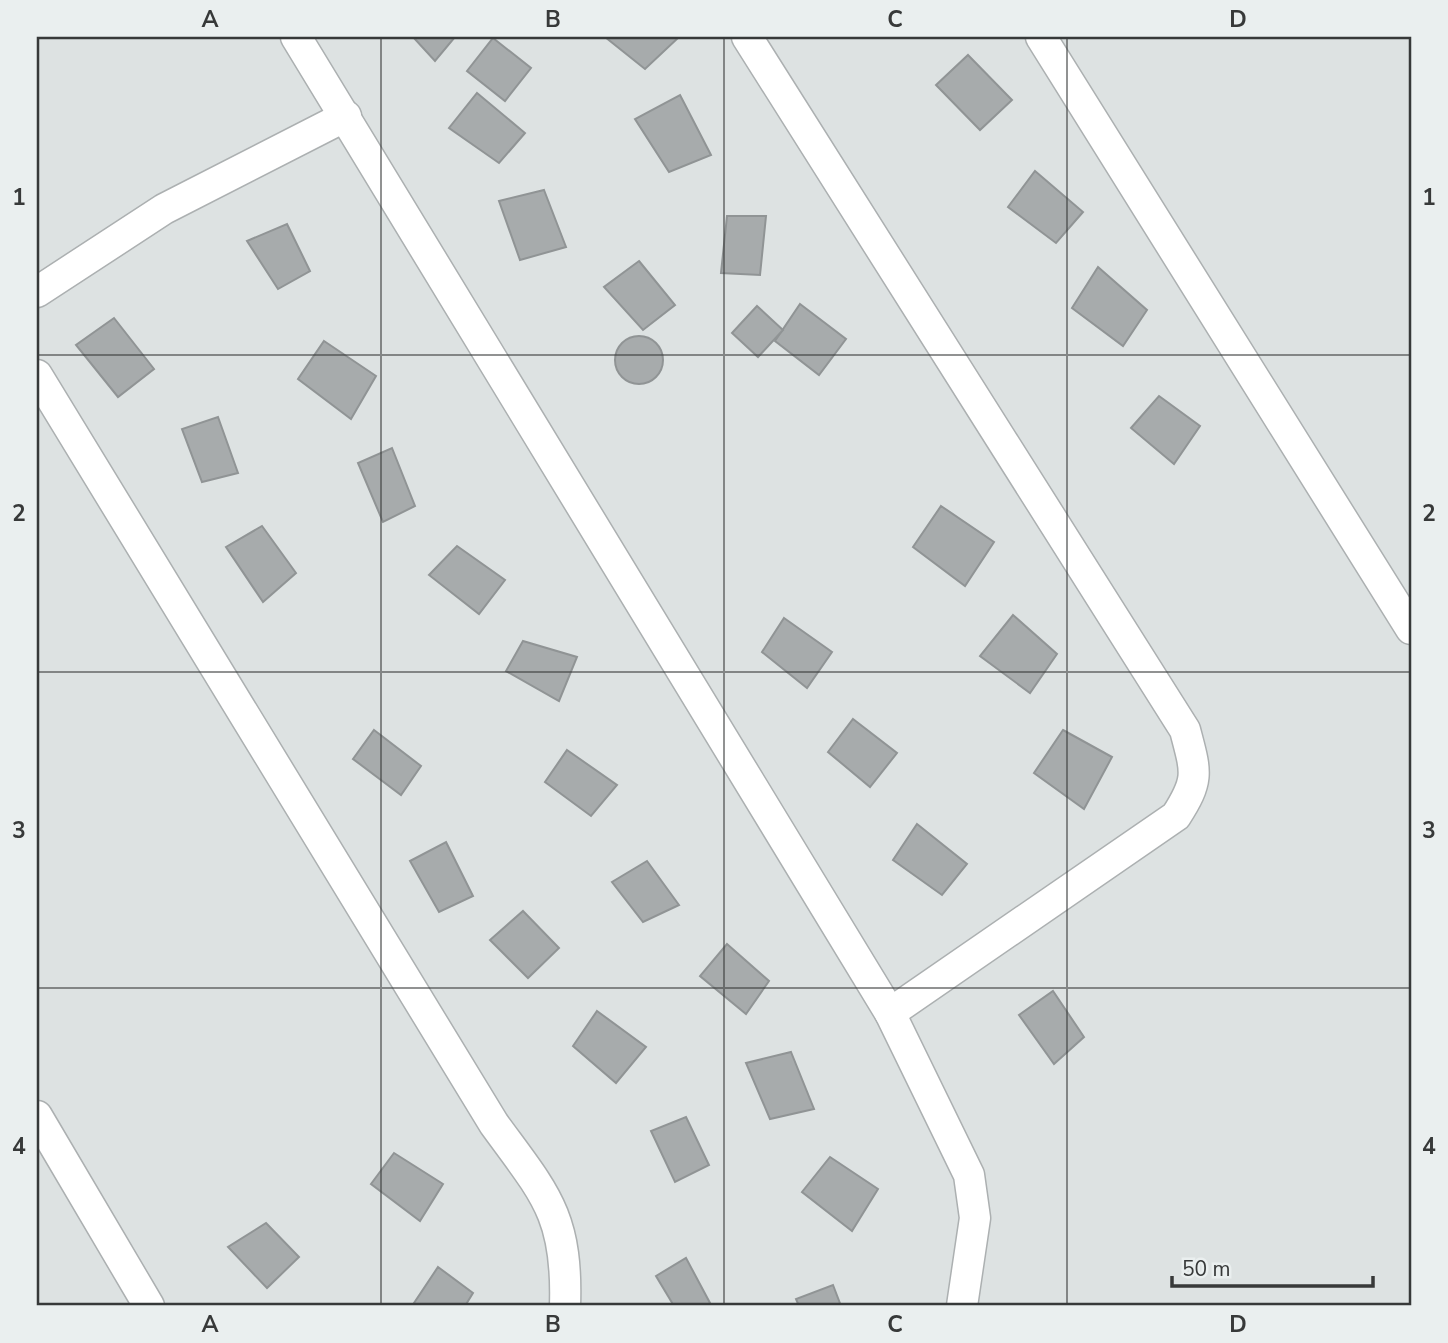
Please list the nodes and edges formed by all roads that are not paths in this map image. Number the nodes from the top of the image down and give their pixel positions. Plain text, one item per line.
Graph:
1 (296, 37) edge
2 (747, 37) edge
3 (1041, 37) edge
4 (346, 116) junction
5 (37, 292) edge
6 (37, 375) edge
7 (1411, 629) edge
8 (890, 1013) junction
9 (37, 1116) edge
10 (149, 1306) edge
11 (565, 1306) edge
12 (962, 1306) edge

1 - 4 street
2 - 8 street
3 - 7 street
4 - 5 street
4 - 8 street
6 - 11 street
8 - 12 street
9 - 10 street

